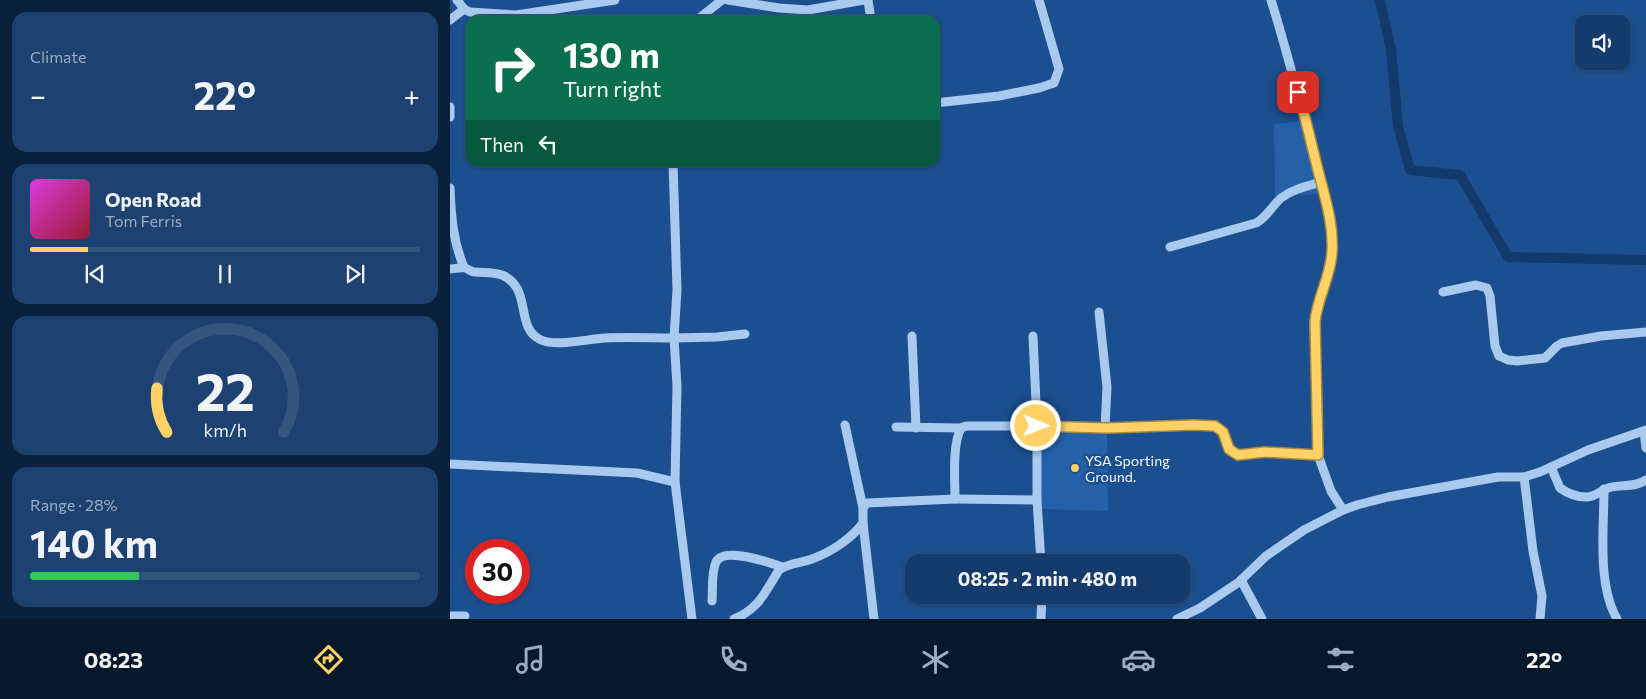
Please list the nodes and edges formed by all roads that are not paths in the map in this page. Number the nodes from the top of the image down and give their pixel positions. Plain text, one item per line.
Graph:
1 (457, 0) edge
2 (615, 0) edge
3 (722, 0) edge
4 (728, 0) edge
5 (866, 0) edge
6 (1039, 0) edge
7 (1271, 0) edge
8 (770, 3) edge
9 (464, 9) junction
10 (703, 15) edge
11 (870, 15) edge
12 (450, 20) edge
13 (940, 102) edge
14 (450, 108) edge
15 (450, 117) edge
16 (673, 167) edge
17 (1321, 182) junction
18 (450, 188) edge
19 (450, 202) edge
20 (1170, 247) dead end
21 (464, 267) junction
22 (450, 269) edge
23 (1443, 292) dead end
24 (1099, 312) dead end
25 (1646, 332) edge
26 (745, 334) dead end
27 (912, 336) dead end
28 (1033, 336) dead end
29 (678, 338) junction
30 (845, 425) dead end
31 (1036, 426) junction
32 (896, 427) dead end
33 (916, 428) junction
34 (961, 428) junction
35 (1105, 428) junction
36 (1645, 430) edge
37 (1646, 448) edge
38 (1318, 455) junction
39 (450, 464) edge
40 (1551, 467) junction
41 (1524, 477) junction
42 (1646, 480) edge
43 (675, 482) junction
44 (1604, 489) junction
45 (955, 499) junction
46 (1036, 500) junction
47 (863, 508) junction
48 (1343, 510) junction
49 (863, 523) junction
50 (1040, 554) edge
51 (783, 567) junction
52 (1241, 580) junction
53 (712, 601) dead end
54 (1042, 604) edge
55 (450, 616) edge
56 (465, 616) dead end
57 (692, 619) edge
58 (734, 619) edge
59 (874, 619) edge
60 (1042, 619) edge
61 (1178, 619) edge
62 (1262, 619) edge
63 (1540, 619) edge
64 (1617, 619) edge

1 - 9 street
2 - 9 street
3 - 10 street
4 - 8 street
5 - 8 street
5 - 11 street
6 - 13 street
7 - 17 street
9 - 12 street
14 - 15 street
16 - 29 street
17 - 20 street
17 - 38 street
18 - 19 street
19 - 21 street
21 - 22 street
21 - 29 street
23 - 25 street
24 - 35 street
26 - 29 street
27 - 33 street
28 - 31 street
29 - 43 street
30 - 47 street
31 - 34 street
31 - 35 street
31 - 46 street
32 - 33 street
33 - 34 street
34 - 45 street
35 - 38 street
36 - 37 street
36 - 40 street
38 - 48 street
39 - 43 street
40 - 41 street
40 - 44 street
41 - 48 street
41 - 63 street
42 - 44 street
43 - 57 street
44 - 64 street
45 - 46 street
45 - 47 street
46 - 50 street
47 - 49 street
48 - 52 street
49 - 51 street
49 - 59 street
51 - 53 street
51 - 58 street
52 - 61 street
52 - 62 street
54 - 60 street
55 - 56 street

